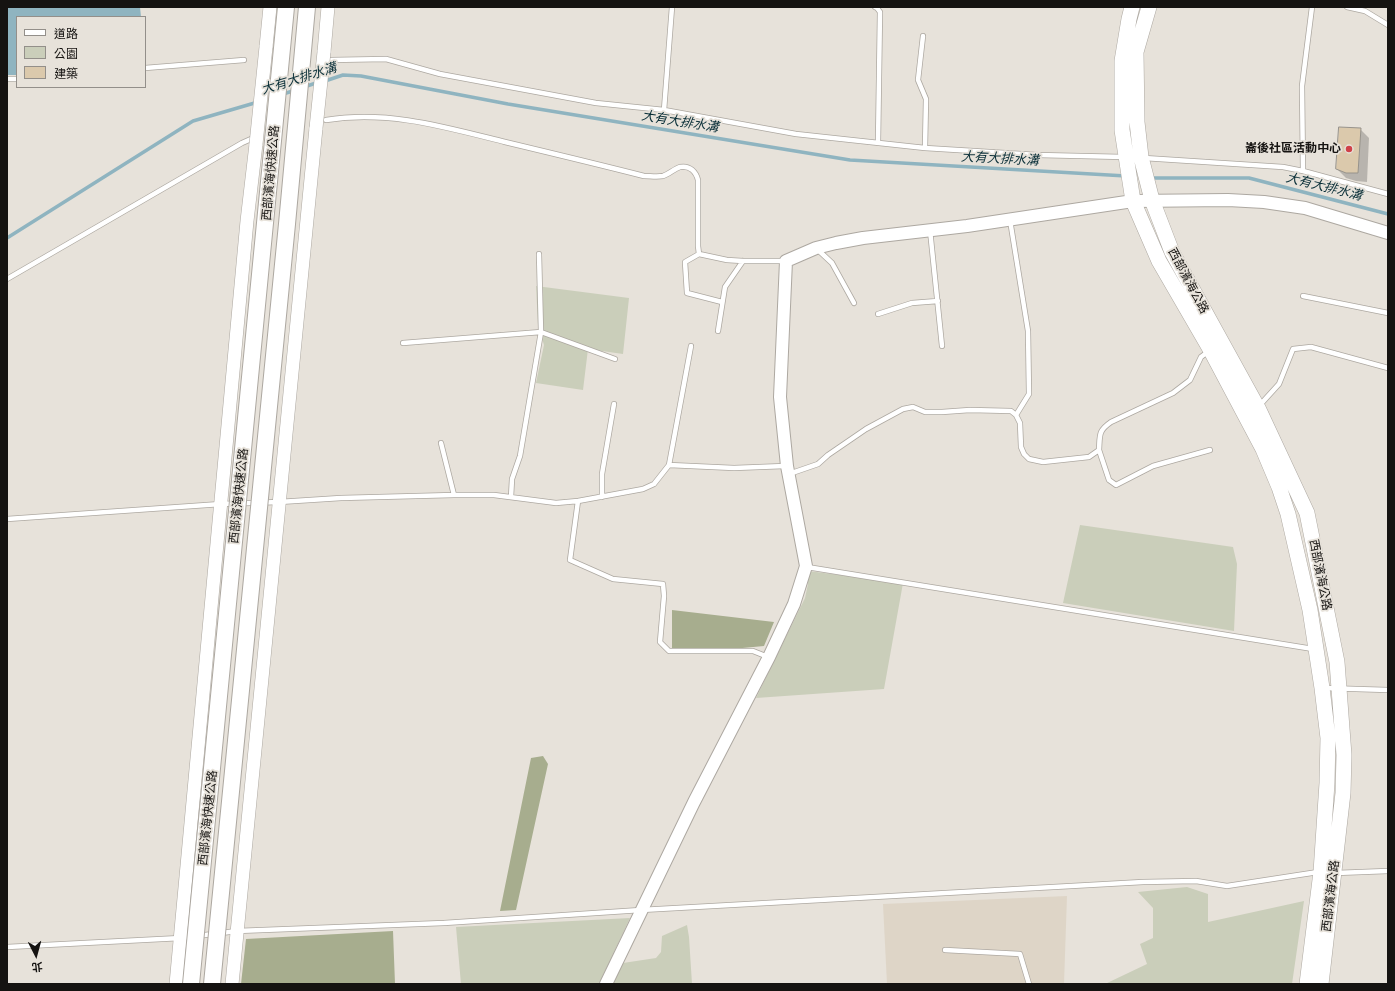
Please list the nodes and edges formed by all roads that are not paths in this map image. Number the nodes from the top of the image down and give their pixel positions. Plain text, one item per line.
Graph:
1 (270, 7) edge
2 (286, 7) edge
3 (307, 7) edge
4 (328, 7) edge
5 (672, 7) edge
6 (875, 7) edge
7 (1132, 7) edge
8 (1149, 7) edge
9 (1312, 7) edge
10 (1347, 7) edge
11 (1388, 25) edge
12 (923, 36) dead end
13 (327, 56) junction
14 (244, 60) dead end
15 (146, 68) edge
16 (664, 110) junction
17 (321, 124) junction
18 (254, 141) junction
19 (878, 143) junction
20 (925, 148) junction
21 (1126, 157) junction
22 (1141, 157) junction
23 (1303, 170) junction
24 (1388, 194) edge
25 (1152, 200) junction
26 (1133, 201) junction
27 (1010, 220) junction
28 (930, 230) junction
29 (1388, 234) edge
30 (816, 248) junction
31 (539, 254) dead end
32 (699, 254) junction
33 (744, 261) junction
34 (786, 261) junction
35 (7, 279) edge
36 (1303, 296) dead end
37 (938, 301) junction
38 (722, 302) junction
39 (854, 303) dead end
40 (1388, 313) edge
41 (878, 314) dead end
42 (718, 331) dead end
43 (541, 332) junction
44 (404, 343) dead end
45 (691, 346) dead end
46 (942, 346) dead end
47 (1210, 350) junction
48 (615, 359) dead end
49 (1388, 368) edge
50 (614, 404) dead end
51 (1258, 408) junction
52 (1016, 415) junction
53 (441, 443) dead end
54 (1099, 450) junction
55 (1210, 450) dead end
56 (669, 465) junction
57 (788, 470) junction
58 (454, 495) junction
59 (511, 497) junction
60 (602, 497) junction
61 (578, 501) junction
62 (279, 502) junction
63 (221, 504) junction
64 (7, 519) edge
65 (806, 566) junction
66 (1317, 650) junction
67 (769, 658) junction
68 (1388, 690) edge
69 (1340, 696) junction
70 (1323, 697) junction
71 (1388, 871) edge
72 (1327, 872) junction
73 (641, 910) junction
74 (237, 931) junction
75 (181, 938) junction
76 (7, 948) edge
77 (945, 950) dead end
78 (176, 984) edge
79 (191, 984) edge
80 (212, 984) edge
81 (232, 984) edge
82 (606, 984) edge
83 (1029, 984) edge
84 (1307, 984) edge
85 (1321, 984) edge

1 - 18 main road, bridge
2 - 79 highway, 西部濱海快速公路, bridge
3 - 80 highway, 西部濱海快速公路, bridge
4 - 13 main road
5 - 16 lane
6 - 19 lane
7 - 21 main road
8 - 22 main road
9 - 23 lane
10 - 11 lane
12 - 20 lane
13 - 16 lane
13 - 17 main road, bridge
14 - 15 lane
16 - 19 lane
17 - 32 lane
17 - 62 main road
18 - 35 lane
18 - 63 main road
19 - 20 lane
20 - 21 lane
21 - 22 lane
21 - 26 main road, 西部濱海公路
22 - 23 lane
22 - 25 main road, 西部濱海公路
23 - 24 lane
25 - 26 street
25 - 29 street
25 - 51 main road, 西部濱海公路
26 - 27 street
26 - 47 main road, 西部濱海公路
27 - 28 street
27 - 52 lane
28 - 30 street
28 - 37 lane
30 - 34 street
30 - 39 lane
31 - 43 lane
32 - 33 lane
32 - 38 lane
33 - 34 lane
33 - 38 lane
34 - 57 street
36 - 40 lane
37 - 41 lane
37 - 46 lane
38 - 42 lane
43 - 44 lane
43 - 48 lane
43 - 59 lane
45 - 56 lane
47 - 54 lane
47 - 66 main road, 西部濱海公路
49 - 51 lane
50 - 60 lane
51 - 69 main road, 西部濱海公路
52 - 54 lane
52 - 57 lane
53 - 58 lane
54 - 55 lane
56 - 57 lane
56 - 60 lane
57 - 65 street
58 - 59 lane
58 - 62 lane
59 - 61 lane
60 - 61 lane
61 - 67 lane
62 - 63 lane
62 - 74 main road
63 - 64 lane
63 - 75 main road
65 - 66 lane
65 - 67 street
66 - 70 main road, 西部濱海公路
67 - 73 street
68 - 69 lane
69 - 70 lane
69 - 72 main road, 西部濱海公路
70 - 72 main road, 西部濱海公路
71 - 72 lane
72 - 73 lane
72 - 84 main road, 西部濱海公路
72 - 85 main road, 西部濱海公路
73 - 74 lane
73 - 82 street
74 - 75 lane
74 - 81 main road
75 - 76 lane
75 - 78 main road
77 - 83 lane

